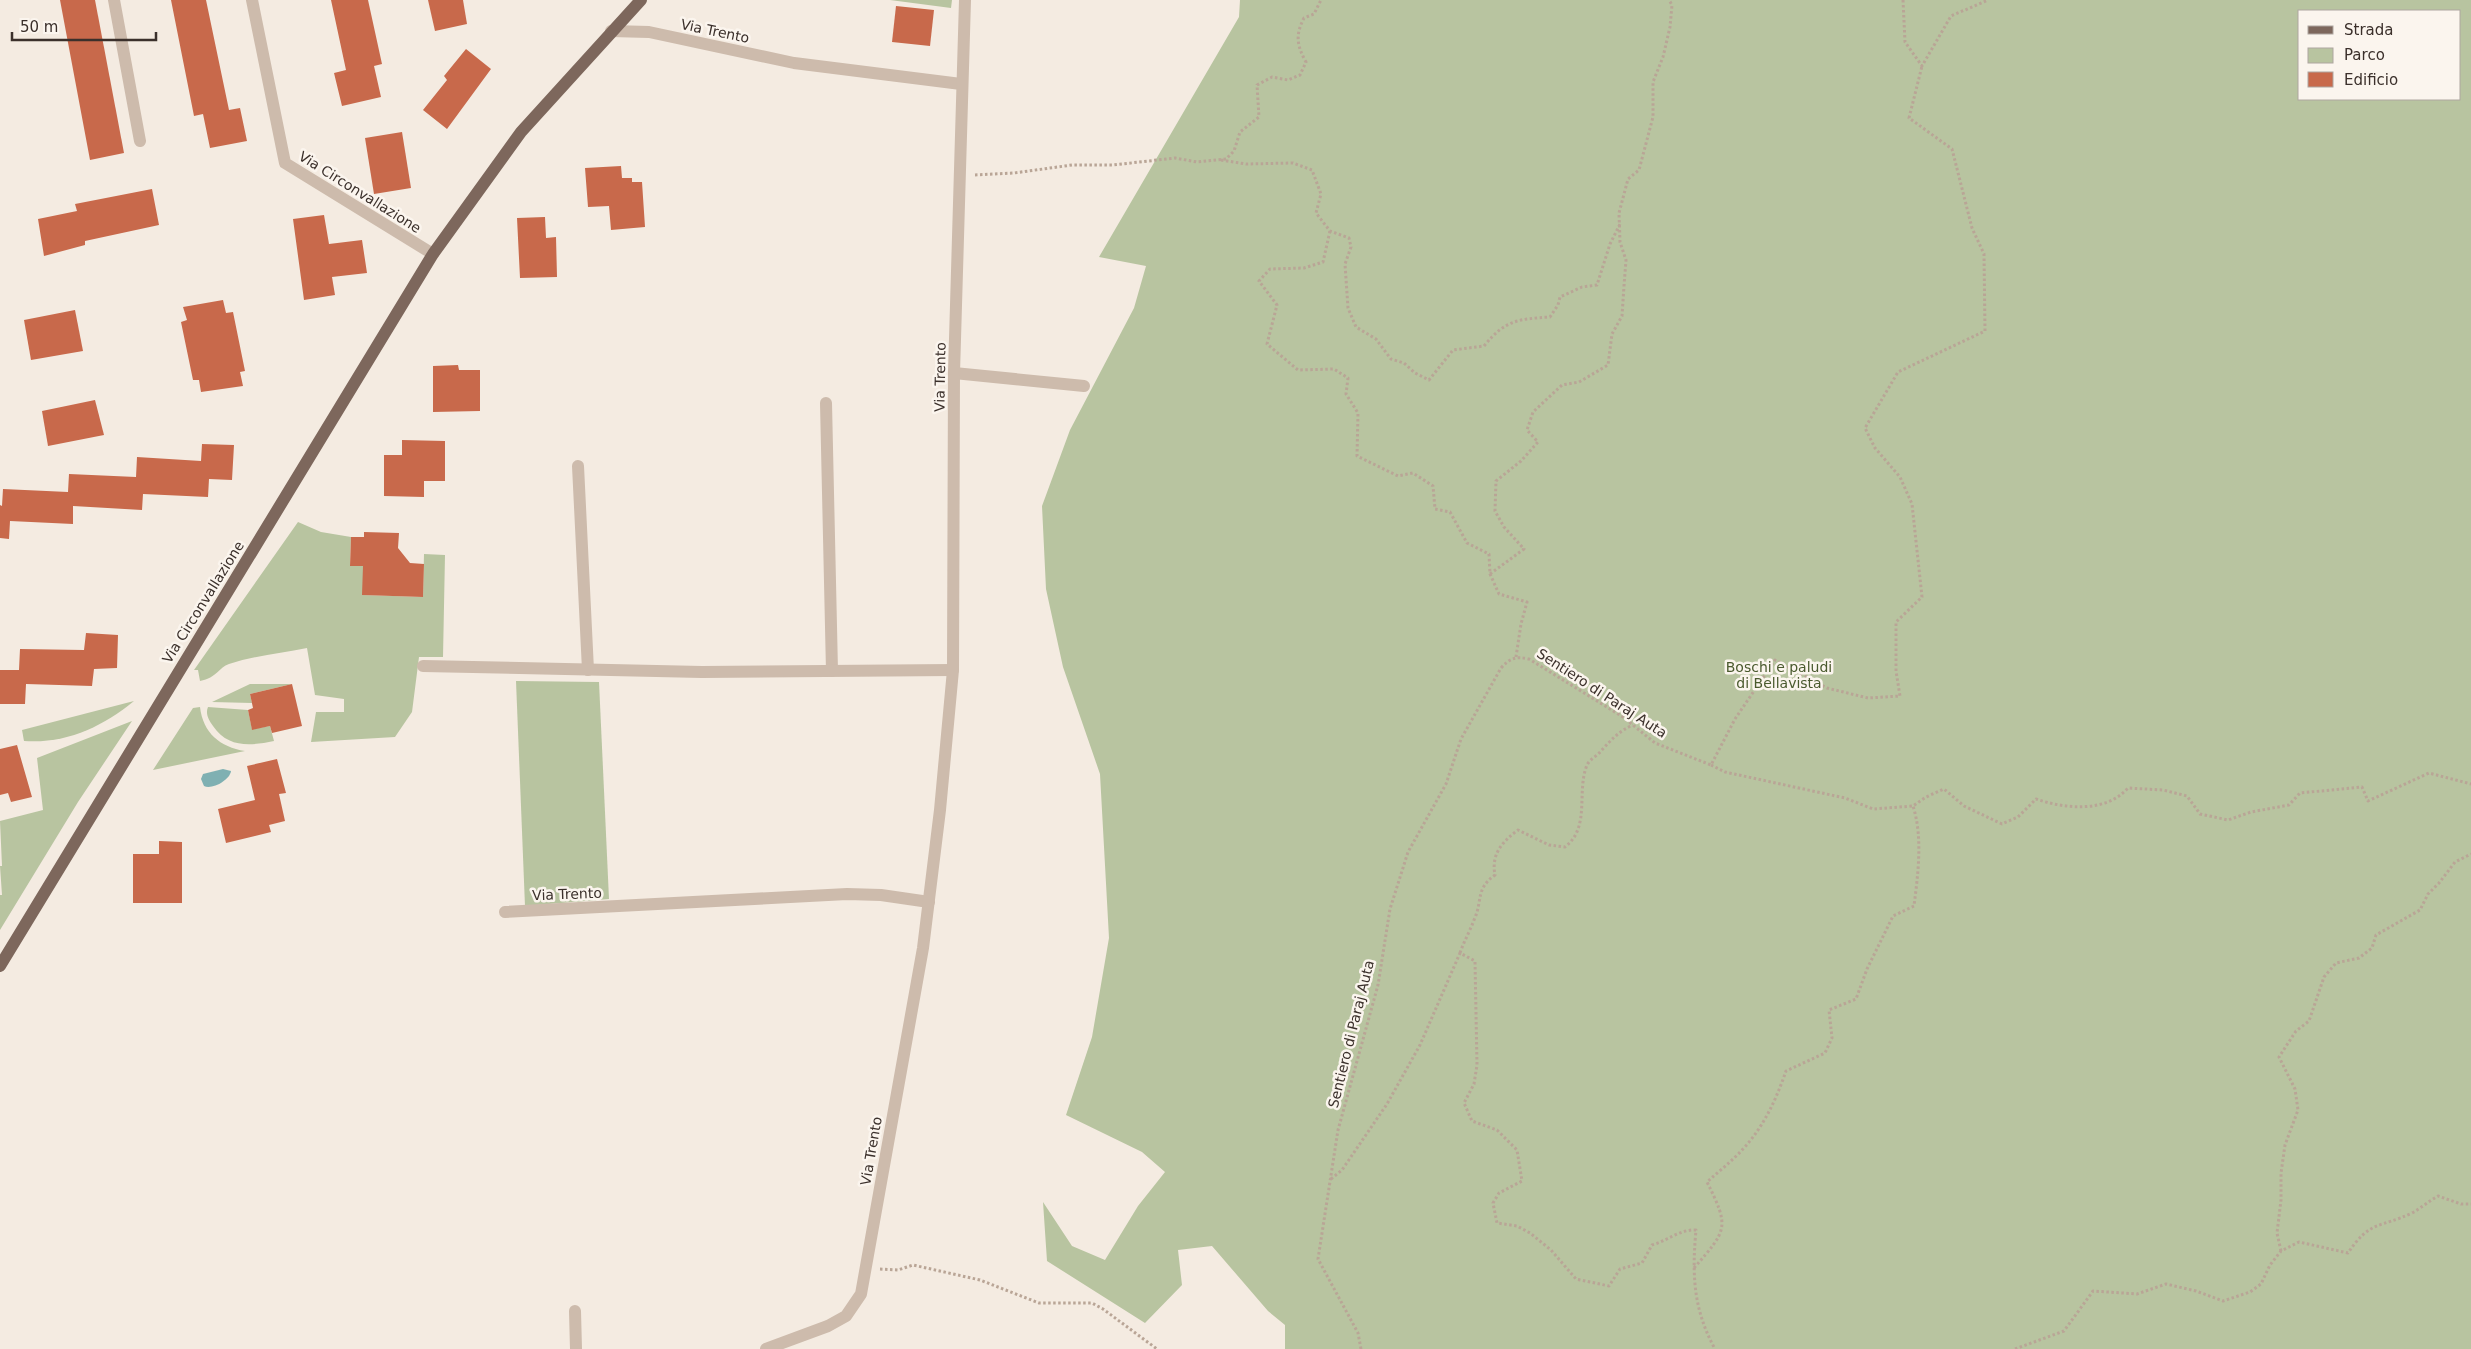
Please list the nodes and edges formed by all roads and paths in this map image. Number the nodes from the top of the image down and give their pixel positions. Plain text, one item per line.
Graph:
1 (114, 0) edge
2 (252, 0) edge
3 (641, 0) edge
4 (964, 0) edge
5 (1322, 0) edge
6 (1669, 0) edge
7 (1903, 0) edge
8 (1988, 0) edge
9 (611, 31) junction
10 (1922, 66) junction
11 (961, 84) junction
12 (140, 141) dead end
13 (1221, 160) junction
14 (960, 175) junction
15 (1620, 224) junction
16 (1330, 231) junction
17 (433, 254) junction
18 (954, 373) junction
19 (1084, 386) dead end
20 (826, 403) dead end
21 (578, 466) dead end
22 (1490, 574) junction
23 (1516, 656) junction
24 (423, 666) dead end
25 (588, 670) junction
26 (953, 670) junction
27 (832, 671) junction
28 (1633, 725) junction
29 (1711, 765) junction
30 (2471, 784) edge
31 (1913, 806) junction
32 (2471, 854) edge
33 (929, 902) junction
34 (504, 912) dead end
35 (1460, 952) junction
36 (0, 966) edge
37 (1330, 1180) junction
38 (2471, 1204) edge
39 (2281, 1251) junction
40 (866, 1269) junction
41 (1694, 1269) junction
42 (575, 1311) dead end
43 (576, 1349) edge
44 (766, 1349) edge
45 (1157, 1349) edge
46 (1361, 1349) edge
47 (1715, 1349) edge
48 (2015, 1349) edge

1 - 12 street
2 - 17 street, Via Circonvallazione
3 - 9 main road, Via Circonvallazione
4 - 11 street, Via Trento
5 - 13 path
6 - 15 path
7 - 10 path
8 - 10 path
9 - 11 street, Via Trento
9 - 17 main road, Via Circonvallazione
10 - 29 path
11 - 14 street, Via Trento
13 - 14 path
13 - 16 path
14 - 18 street, Via Trento
15 - 16 path
15 - 22 path
16 - 22 path
17 - 36 main road, Via Circonvallazione
18 - 19 street
18 - 26 street, Via Trento
20 - 27 street
21 - 25 street
22 - 23 path
23 - 28 path, Sentiero di Paraj Auta
23 - 37 path, Sentiero di Paraj Auta
24 - 25 street
25 - 27 street
26 - 27 street
26 - 33 street, Via Trento
28 - 29 path, Sentiero di Paraj Auta
28 - 35 path
29 - 31 path, Sentiero di Paraj Auta
30 - 31 path
31 - 41 path
32 - 39 path
33 - 34 street, Via Trento
33 - 40 street, Via Trento
35 - 37 path
35 - 41 path
37 - 46 path, Sentiero di Paraj Auta
38 - 39 path
39 - 48 path
40 - 44 street, Via Trento
40 - 45 path
41 - 47 path
42 - 43 street

